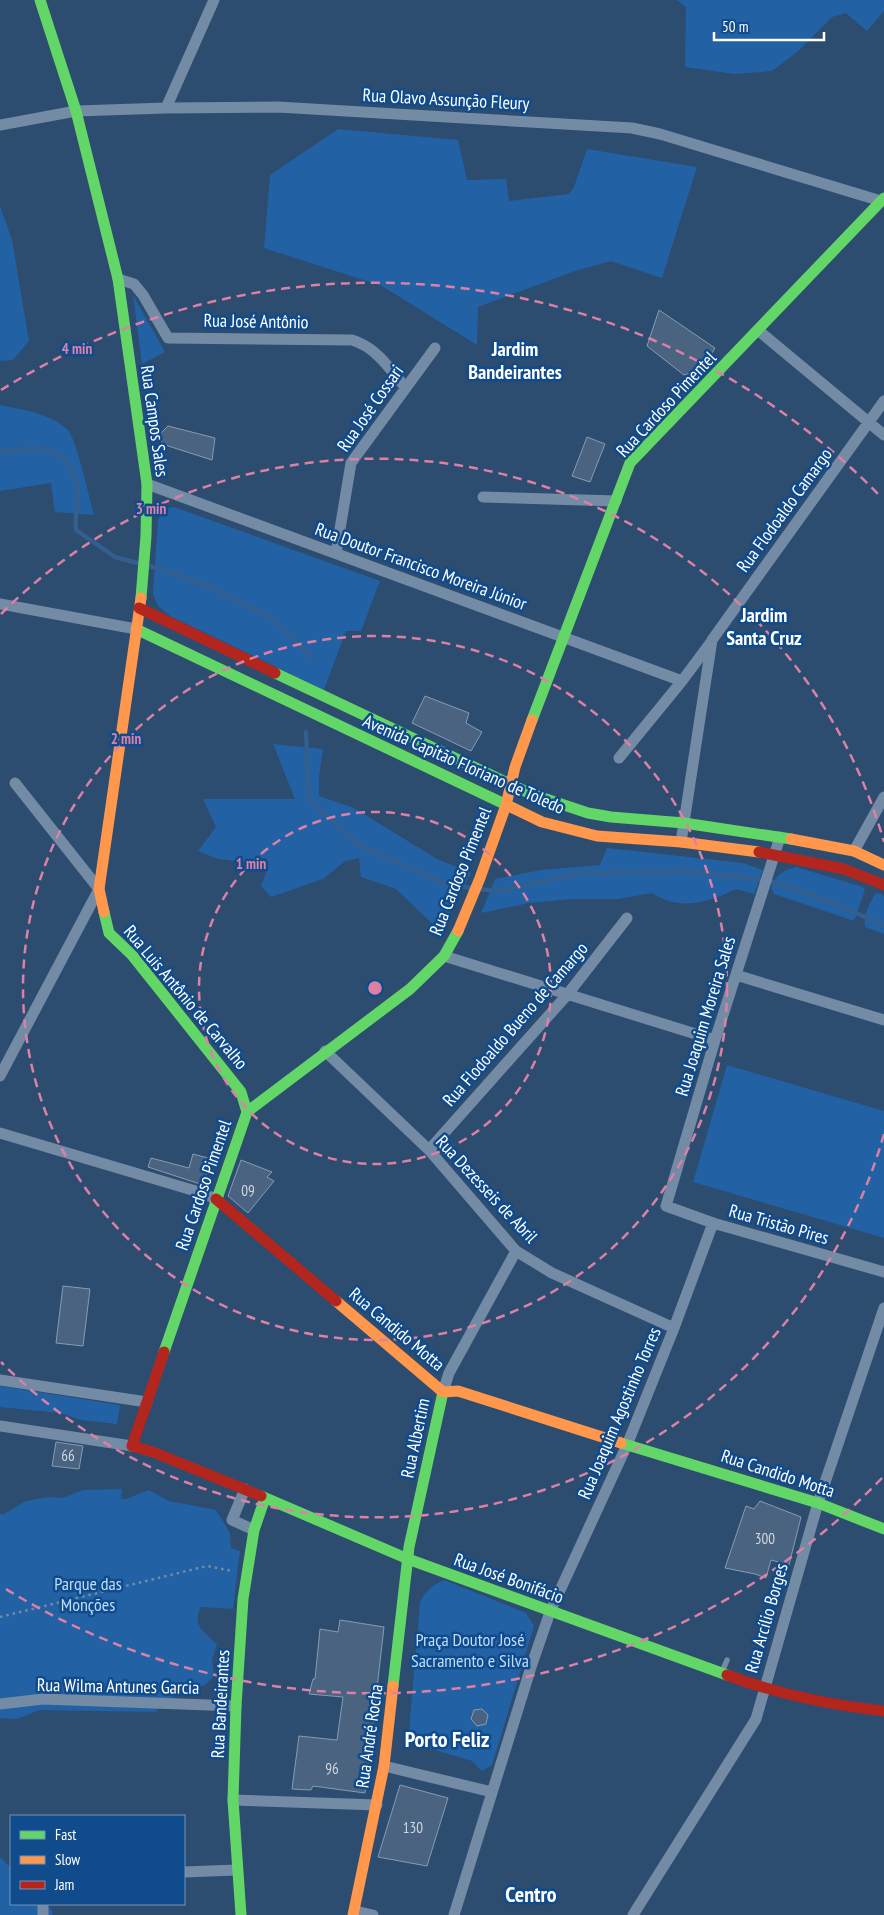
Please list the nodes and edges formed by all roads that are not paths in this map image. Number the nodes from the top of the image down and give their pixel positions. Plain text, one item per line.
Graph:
1 (40, 0) edge
2 (214, 0) edge
3 (166, 108) junction
4 (76, 111) junction
5 (0, 125) edge
6 (883, 200) edge
7 (118, 279) junction
8 (759, 331) junction
9 (435, 348) dead end
10 (405, 387) junction
11 (884, 401) edge
12 (869, 422) junction
13 (884, 435) edge
14 (147, 484) junction
15 (484, 497) dead end
16 (616, 501) junction
17 (336, 553) junction
18 (0, 604) edge
19 (139, 608) junction
20 (136, 629) junction
21 (563, 637) junction
22 (712, 640) junction
23 (682, 680) junction
24 (390, 727) junction
25 (379, 745) junction
26 (619, 758) dead end
27 (15, 783) dead end
28 (510, 784) junction
29 (884, 797) edge
30 (506, 805) junction
31 (684, 823) junction
32 (780, 837) junction
33 (681, 842) junction
34 (854, 851) junction
35 (775, 854) junction
36 (884, 865) edge
37 (884, 885) edge
38 (99, 889) junction
39 (627, 918) dead end
40 (444, 956) junction
41 (736, 975) junction
42 (567, 996) junction
43 (884, 1020) edge
44 (715, 1040) junction
45 (325, 1051) junction
46 (0, 1074) edge
47 (247, 1112) junction
48 (0, 1133) edge
49 (429, 1150) junction
50 (216, 1199) junction
51 (666, 1206) joint
52 (713, 1223) junction
53 (516, 1251) junction
54 (884, 1272) edge
55 (884, 1308) edge
56 (674, 1328) junction
57 (0, 1380) edge
58 (443, 1392) junction
59 (147, 1402) junction
60 (0, 1426) edge
61 (627, 1445) junction
62 (132, 1446) junction
63 (245, 1489) junction
64 (265, 1498) junction
65 (818, 1503) junction
66 (884, 1529) edge
67 (254, 1530) junction
68 (408, 1559) junction
69 (550, 1612) junction
70 (727, 1660) dead end
71 (721, 1674) junction
72 (764, 1689) junction
73 (0, 1704) edge
74 (236, 1706) junction
75 (884, 1711) edge
76 (384, 1766) junction
77 (492, 1792) junction
78 (233, 1800) junction
79 (377, 1805) junction
80 (236, 1870) junction
81 (185, 1872) edge
82 (354, 1913) edge
83 (241, 1915) edge
84 (373, 1915) edge
85 (454, 1915) edge
86 (633, 1915) edge

1 - 4 street, Rua Campos Sales
2 - 3 street
3 - 4 street, Rua Olavo Assunção Fleury
3 - 6 street, Rua Olavo Assunção Fleury
4 - 5 street, Rua Olavo Assunção Fleury
4 - 7 street, Rua Campos Sales
6 - 8 street, Rua Cardoso Pimentel
7 - 10 street, Rua José Antônio
7 - 14 street, Rua Campos Sales
8 - 12 street
8 - 16 street, Rua Cardoso Pimentel
9 - 10 street, Rua José Cossari
10 - 17 street, Rua José Cossari
11 - 12 street, Rua Flodoaldo Camargo
12 - 13 street
12 - 22 street, Rua Flodoaldo Camargo
14 - 17 street, Rua Doutor Francisco Moreira Júnior
14 - 19 street, Rua Campos Sales
15 - 16 street
16 - 21 street, Rua Cardoso Pimentel
17 - 21 street, Rua Doutor Francisco Moreira Júnior
18 - 20 street
19 - 20 street, Rua Campos Sales
19 - 24 street, Avenida Capitão Floriano de Toledo
20 - 25 street, Avenida Capitão Floriano de Toledo
20 - 38 street, Rua Campos Sales
21 - 23 street, Rua Doutor Francisco Moreira Júnior
21 - 28 street, Rua Cardoso Pimentel
22 - 23 street, Rua Flodoaldo Camargo
22 - 31 street, Rua Flodoaldo Camargo
23 - 26 street, Rua Flodoaldo Camargo
24 - 25 street
24 - 28 street, Avenida Capitão Floriano de Toledo
25 - 30 street, Avenida Capitão Floriano de Toledo
27 - 38 street, Rua Luis Antônio de Carvalho
28 - 30 street, Rua Cardoso Pimentel
28 - 31 street, Avenida Capitão Floriano de Toledo
29 - 34 street
30 - 33 street, Avenida Capitão Floriano de Toledo
30 - 40 street, Rua Cardoso Pimentel
31 - 32 street, Avenida Capitão Floriano de Toledo
31 - 33 street, Rua Flodoaldo Camargo
32 - 34 street, Avenida Capitão Floriano de Toledo
32 - 35 street, Rua Joaquim Moreira Sales
33 - 35 street, Avenida Capitão Floriano de Toledo
34 - 36 street, Avenida Capitão Floriano de Toledo
35 - 37 street, Avenida Capitão Floriano de Toledo
35 - 41 street, Rua Joaquim Moreira Sales
38 - 46 street
38 - 47 street, Rua Luis Antônio de Carvalho
39 - 42 street, Rua Flodoaldo Bueno de Camargo
40 - 42 street
40 - 45 street, Rua Cardoso Pimentel
41 - 43 street
41 - 44 street, Rua Joaquim Moreira Sales
42 - 44 street
42 - 49 street, Rua Flodoaldo Bueno de Camargo
44 - 51 street, Rua Joaquim Moreira Sales
45 - 47 street, Rua Cardoso Pimentel
45 - 49 street, Rua Dezesseis de Abril
47 - 50 street, Rua Cardoso Pimentel
48 - 50 street, Rua Candido Motta
49 - 53 street, Rua Dezesseis de Abril
50 - 58 street, Rua Candido Motta
50 - 59 street, Rua Cardoso Pimentel
51 - 52 street, Rua Tristão Pires
52 - 54 street, Rua Tristão Pires
52 - 56 street, Rua Joaquim Agostinho Torres
53 - 56 street, Rua Dezesseis de Abril
53 - 58 street, Rua Albertim
55 - 65 street, Rua Arcílio Borges
56 - 61 street, Rua Joaquim Agostinho Torres
57 - 59 street
58 - 61 street, Rua Candido Motta
58 - 68 street, Rua Albertim
59 - 62 street, Rua Cardoso Pimentel
60 - 62 street
61 - 65 street, Rua Candido Motta
61 - 69 street, Rua Joaquim Agostinho Torres
62 - 63 street, Rua José Bonifácio
63 - 64 street, Rua José Bonifácio
63 - 67 street
64 - 67 street, Rua Bandeirantes
64 - 68 street, Rua José Bonifácio
65 - 66 street, Rua Candido Motta
65 - 72 street, Rua Arcílio Borges
67 - 74 street, Rua Bandeirantes
68 - 69 street, Rua José Bonifácio
68 - 76 street, Rua André Rocha
69 - 71 street, Rua José Bonifácio
69 - 77 street, Rua Joaquim Agostinho Torres
70 - 71 lane
71 - 72 street, Rua José Bonifácio
72 - 75 street, Rua José Bonifácio
72 - 86 street, Rua Arcílio Borges
73 - 74 street, Rua Wilma Antunes Garcia
74 - 78 street, Rua Bandeirantes
76 - 77 street
76 - 79 street, Rua André Rocha
77 - 85 street, Rua Joaquim Agostinho Torres
78 - 79 street
78 - 80 street, Rua Bandeirantes
79 - 82 street, Rua André Rocha
80 - 81 street
80 - 83 street, Rua Bandeirantes
82 - 84 street

